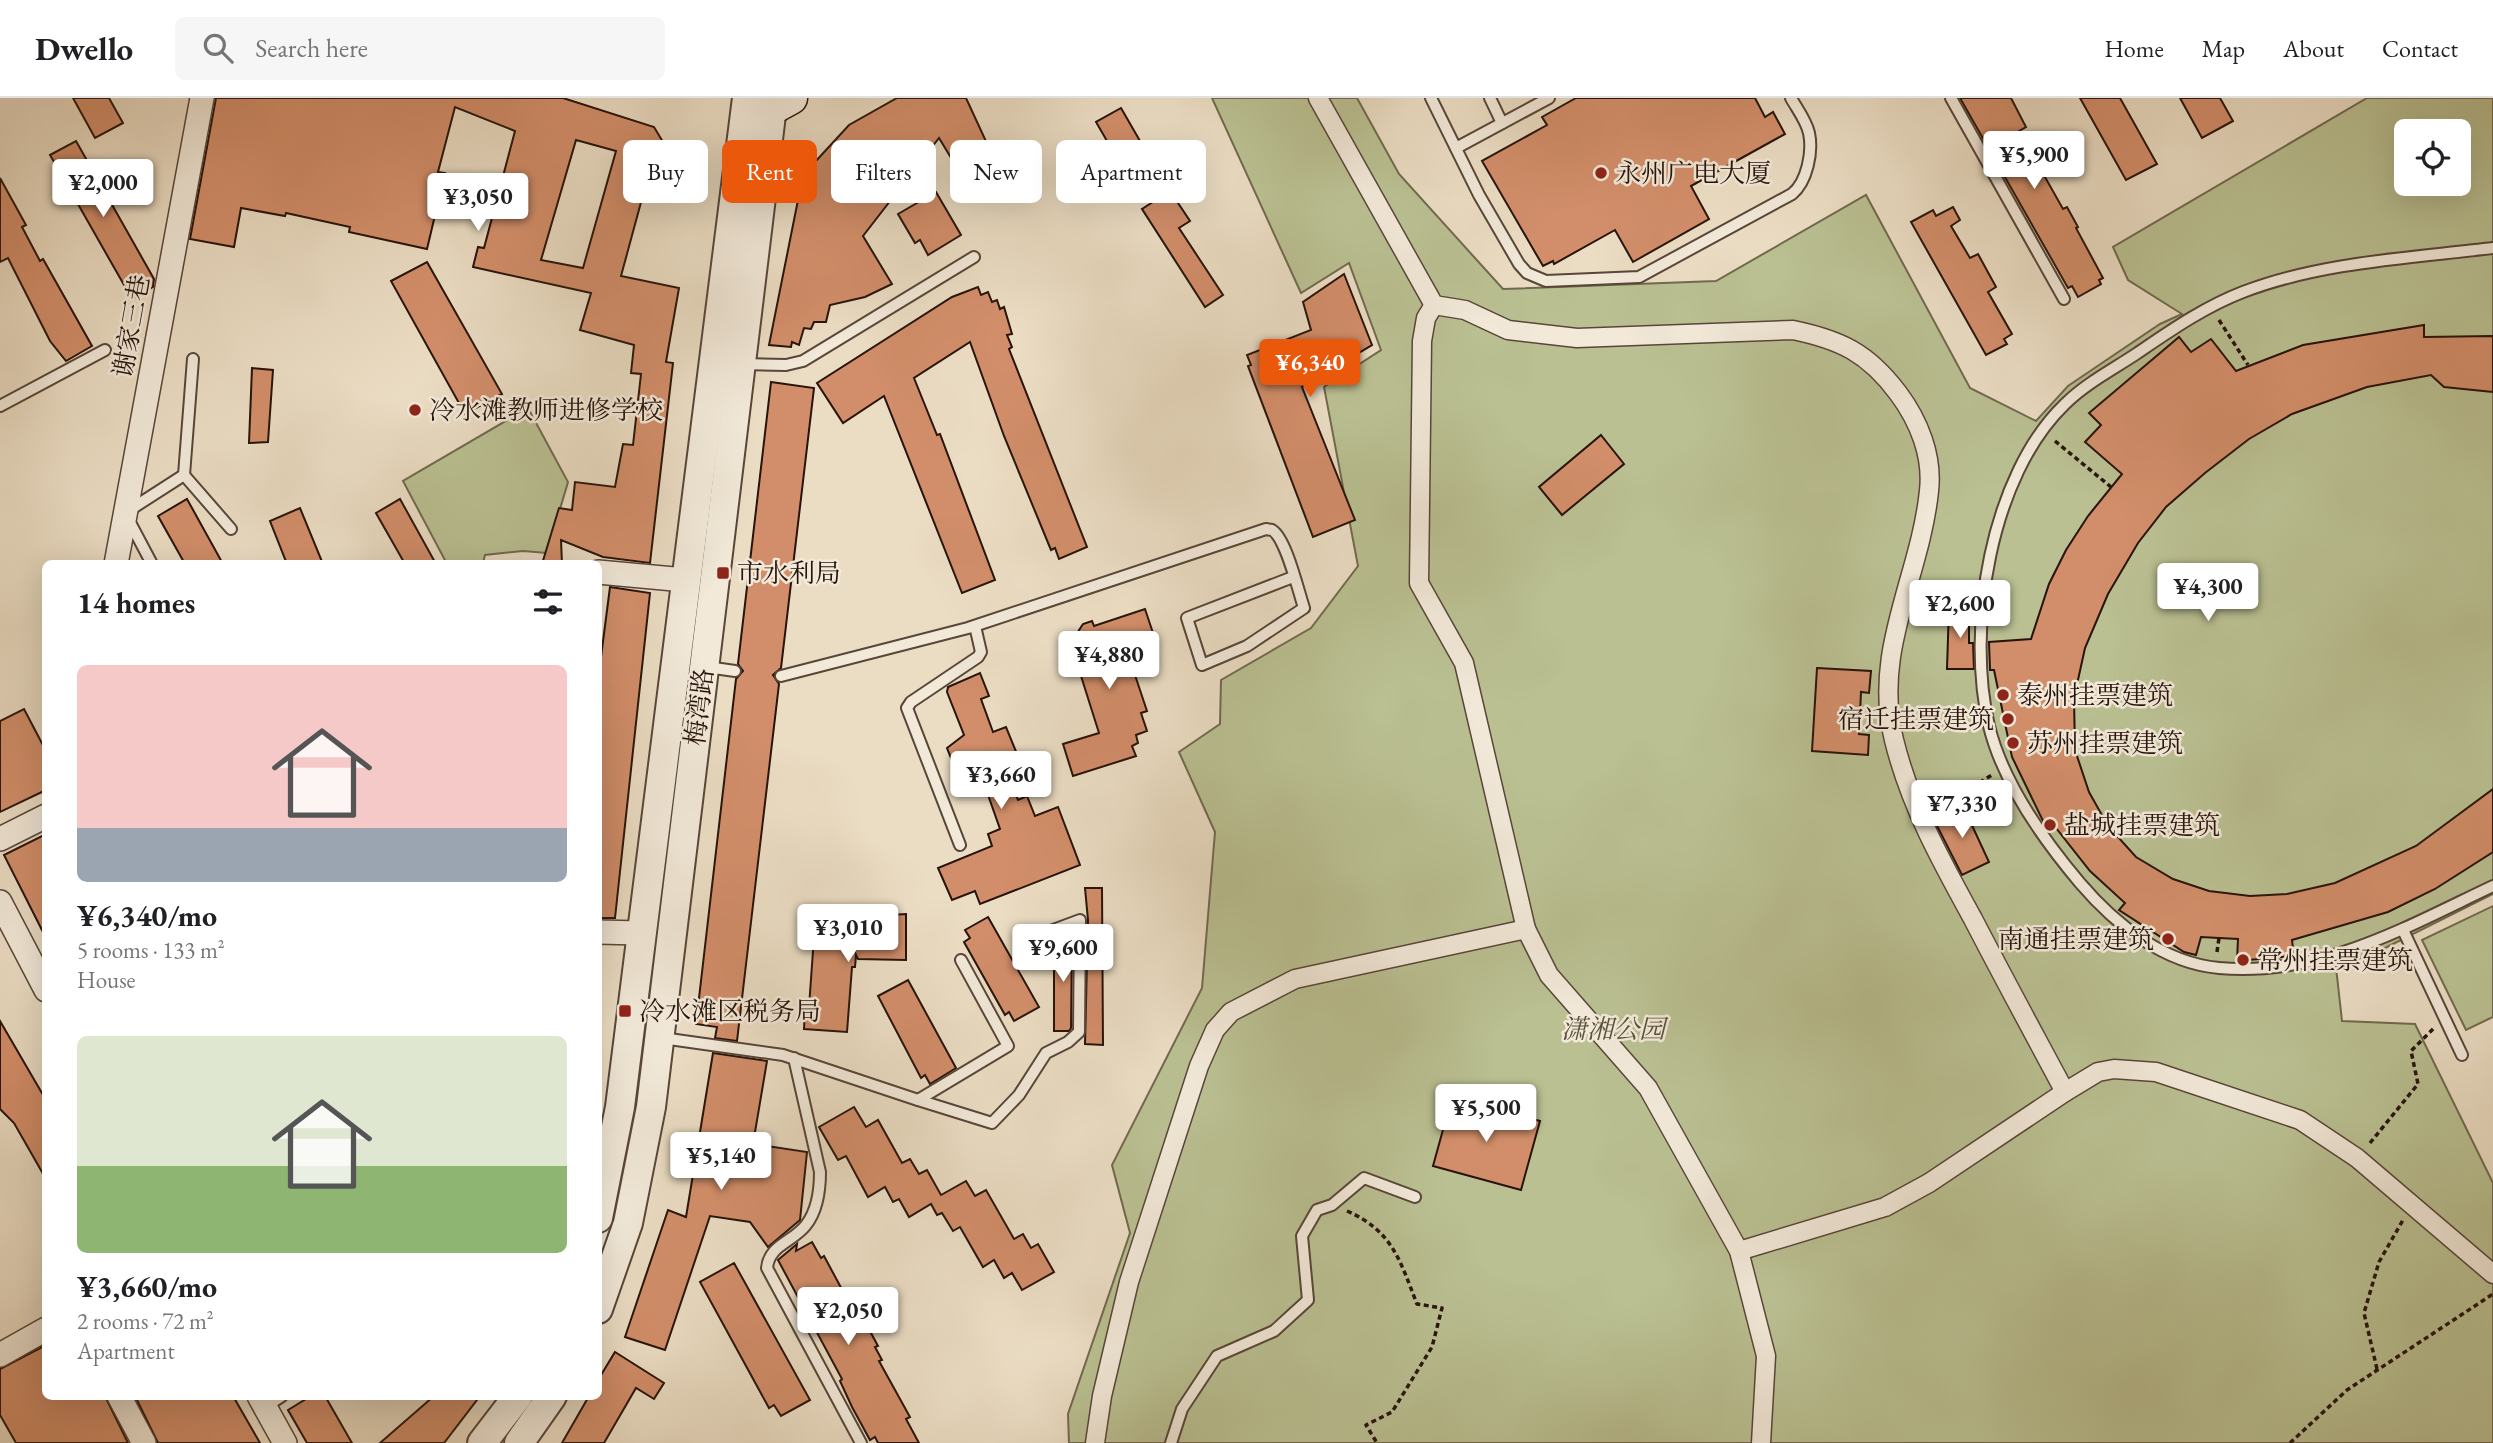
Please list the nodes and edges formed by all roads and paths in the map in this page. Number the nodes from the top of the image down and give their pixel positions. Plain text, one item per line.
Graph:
1 (202, 98) edge
2 (1318, 98) edge
3 (1431, 98) edge
4 (1490, 98) edge
5 (1549, 98) edge
6 (1791, 98) edge
7 (1951, 98) edge
8 (767, 100) edge
9 (1503, 123) junction
10 (1456, 148) junction
11 (2493, 248) edge
12 (974, 257) dead end
13 (2064, 299) dead end
14 (1434, 305) junction
15 (2228, 334) dead end
16 (104, 350) dead end
17 (193, 359) dead end
18 (740, 364) junction
19 (2248, 365) dead end
20 (0, 406) edge
21 (2042, 431) junction
22 (184, 475) junction
23 (2111, 487) dead end
24 (125, 513) junction
25 (231, 529) dead end
26 (117, 560) edge
27 (150, 560) edge
28 (602, 572) edge
29 (1293, 577) junction
30 (685, 580) junction
31 (975, 625) junction
32 (704, 667) junction
33 (735, 671) dead end
34 (781, 676) dead end
35 (2005, 767) junction
36 (42, 818) edge
37 (1919, 819) junction
38 (0, 839) edge
39 (960, 845) dead end
40 (2493, 886) edge
41 (0, 902) edge
42 (1526, 929) junction
43 (2403, 930) junction
44 (602, 932) edge
45 (641, 933) junction
46 (1021, 942) dead end
47 (961, 960) dead end
48 (42, 982) edge
49 (2444, 1018) junction
50 (659, 1037) junction
51 (2462, 1055) dead end
52 (794, 1058) junction
53 (2065, 1092) junction
54 (918, 1100) junction
55 (2357, 1158) junction
56 (1415, 1197) dead end
57 (602, 1198) edge
58 (1332, 1205) junction
59 (2412, 1205) junction
60 (1740, 1251) junction
61 (2493, 1274) edge
62 (2493, 1294) edge
63 (602, 1298) edge
64 (42, 1331) edge
65 (0, 1355) edge
66 (2376, 1369) junction
67 (121, 1400) edge
68 (269, 1400) edge
69 (515, 1400) edge
70 (549, 1400) edge
71 (144, 1443) edge
72 (285, 1443) edge
73 (482, 1443) edge
74 (519, 1443) edge
75 (862, 1443) edge
76 (1095, 1443) edge
77 (1171, 1443) edge
78 (1377, 1443) edge
79 (1761, 1443) edge
80 (2290, 1443) edge

1 - 24 street, 谢家三巷
2 - 14 street
3 - 10 lane
4 - 9 lane
5 - 9 lane
6 - 10 lane
7 - 13 lane
8 - 18 street, 梅湾路
8 - 30 street, 梅湾路
9 - 10 lane
11 - 21 lane
12 - 18 lane
14 - 37 street
14 - 42 street
15 - 19 path
16 - 20 lane
17 - 22 lane
18 - 32 street, 梅湾路
21 - 23 path
21 - 35 lane
22 - 24 lane
22 - 25 lane
24 - 26 street, 谢家三巷
24 - 27 lane
28 - 30 street
29 - 29 lane
29 - 31 lane
30 - 45 street, 梅湾路
31 - 34 lane
31 - 39 lane
32 - 33 lane
32 - 50 street, 梅湾路
35 - 37 path
35 - 43 lane
36 - 38 street
37 - 53 street
40 - 43 lane
41 - 48 street
42 - 60 street
42 - 76 street
43 - 49 lane
44 - 45 street
45 - 57 street, 梅湾路
46 - 54 lane
47 - 54 lane
49 - 51 lane
49 - 55 path
50 - 52 lane
50 - 63 street, 梅湾路
52 - 54 lane
52 - 75 lane
53 - 55 street
53 - 60 street
55 - 59 street
56 - 58 lane
58 - 77 lane
58 - 78 path
59 - 61 street
59 - 66 path
60 - 79 street
62 - 66 path
64 - 65 street
66 - 80 path
67 - 71 street
68 - 72 street
69 - 73 street
70 - 74 street

